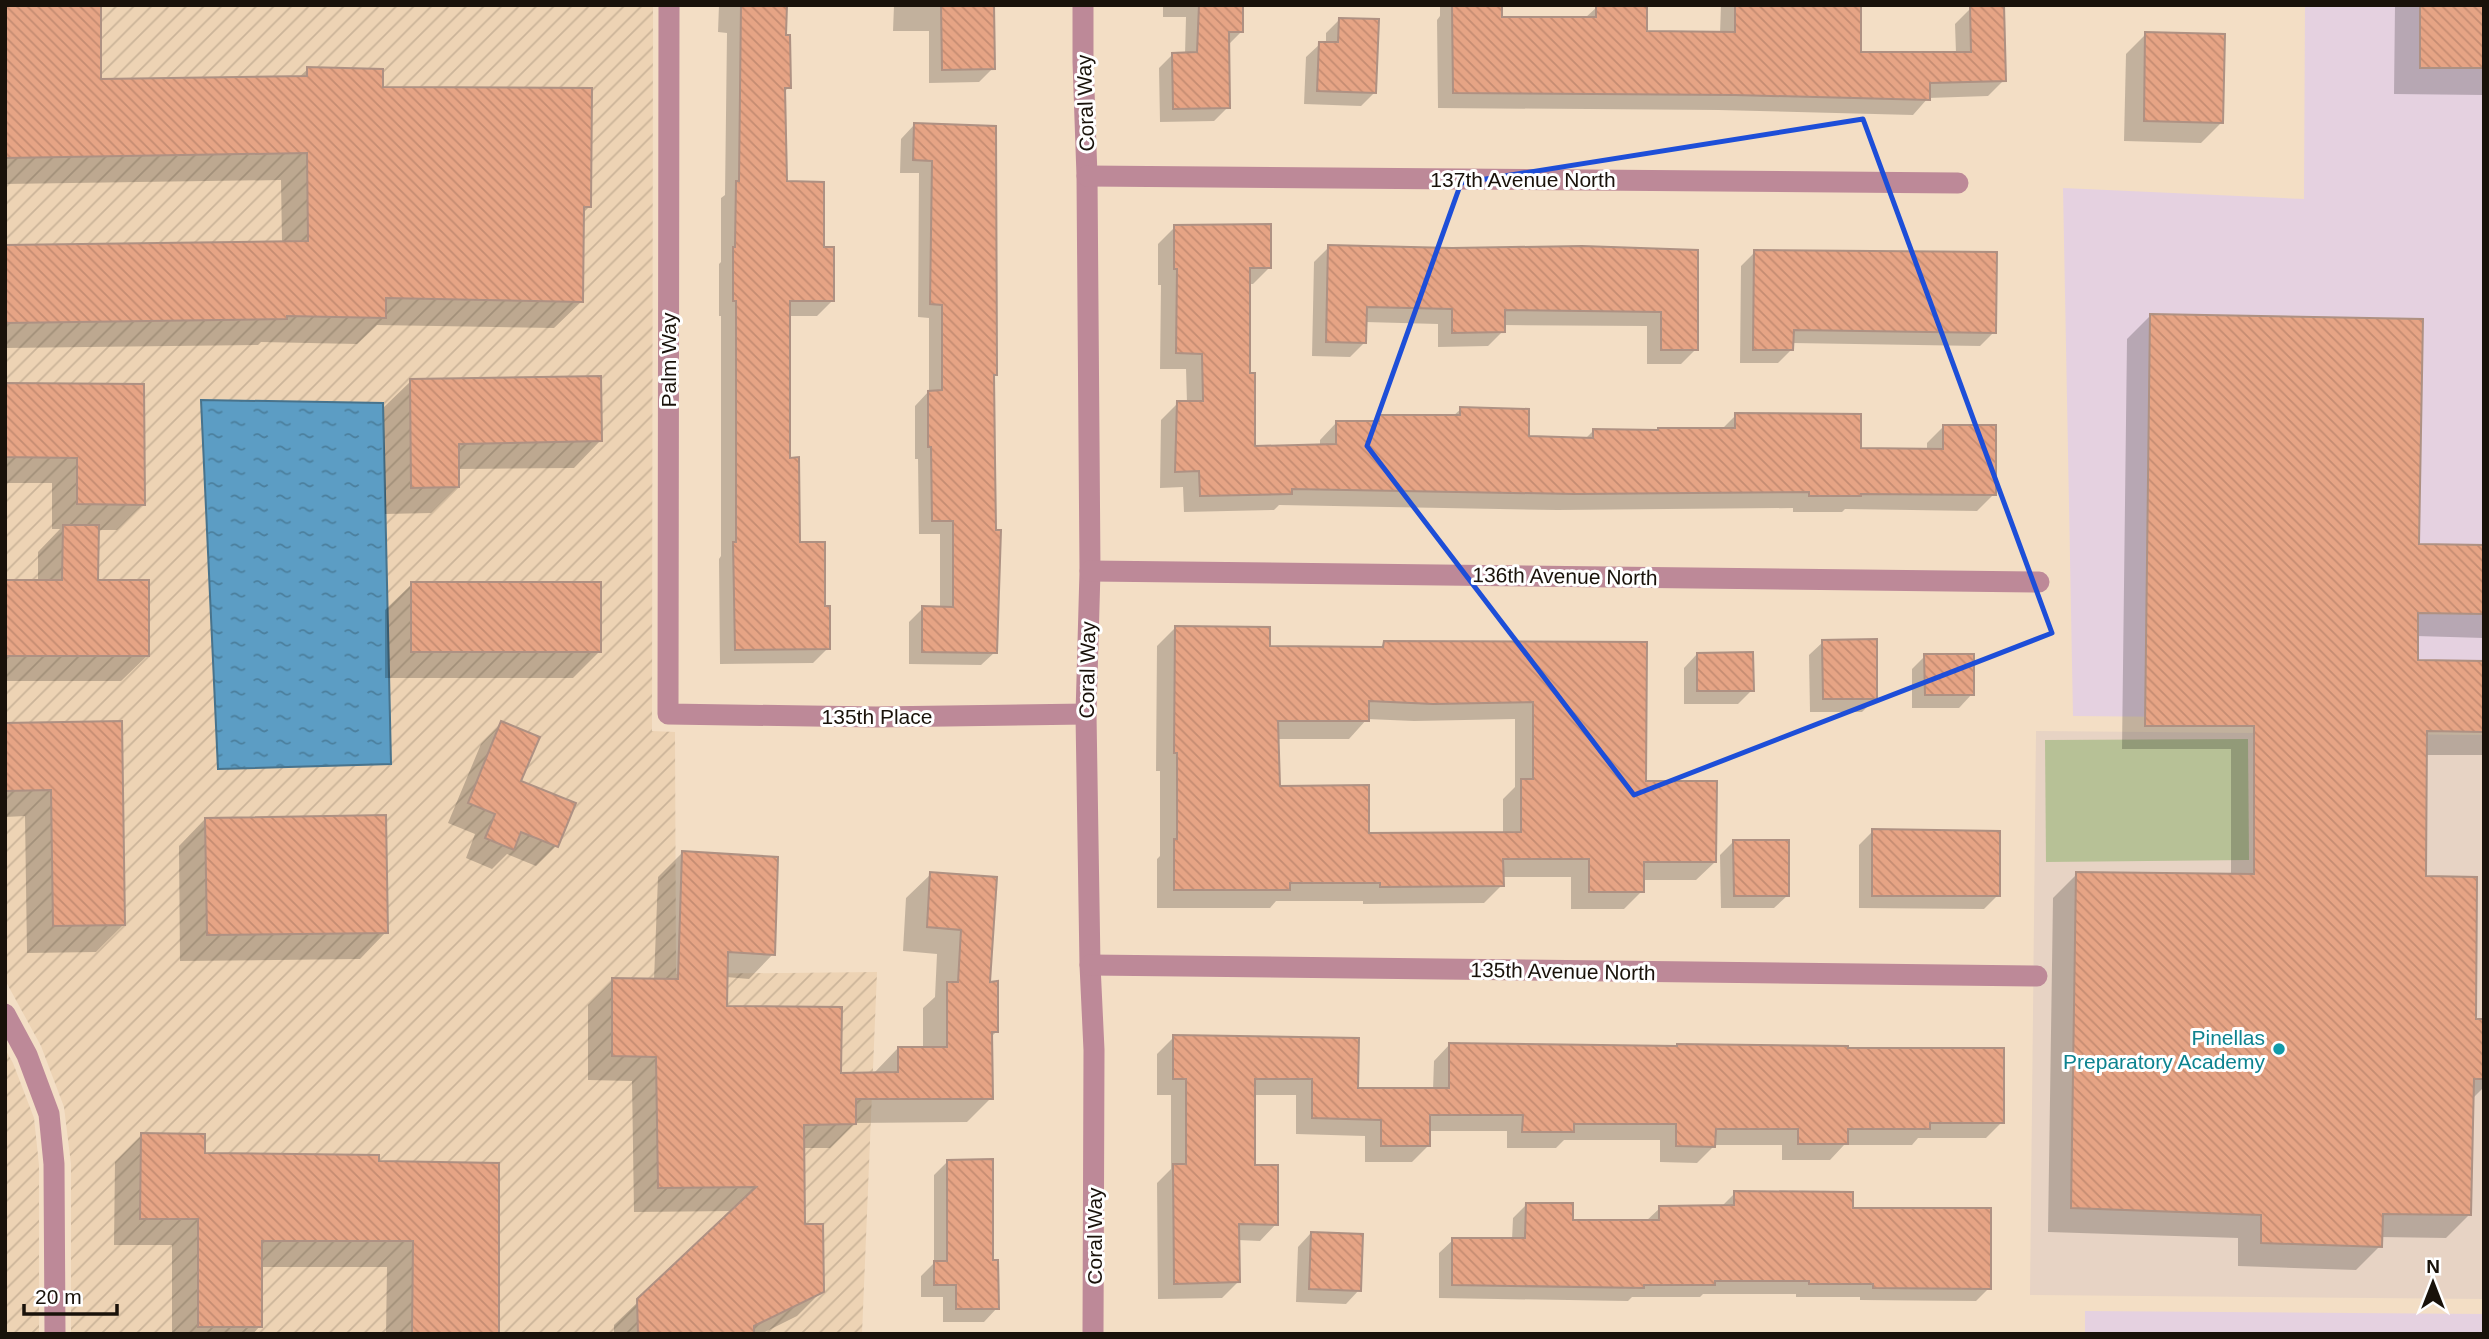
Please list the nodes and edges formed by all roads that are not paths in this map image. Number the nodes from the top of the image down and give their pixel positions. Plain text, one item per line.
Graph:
1 (669, 5) edge
2 (1083, 5) edge
3 (1087, 176) junction
4 (1958, 183) dead end
5 (1090, 571) junction
6 (2039, 582) dead end
7 (668, 714) joint
8 (1086, 714) junction
9 (1090, 965) junction
10 (2037, 976) dead end
11 (5, 1014) edge
12 (55, 1334) edge
13 (1093, 1334) edge

1 - 7 street, Palm Way
2 - 3 street, Coral Way
3 - 4 street, 137th Avenue North
3 - 5 street, Coral Way
5 - 6 street, 136th Avenue North
5 - 8 street, Coral Way
7 - 8 street, 135th Place
8 - 9 street, Coral Way
9 - 10 street, 135th Avenue North
9 - 13 street, Coral Way
11 - 12 street

